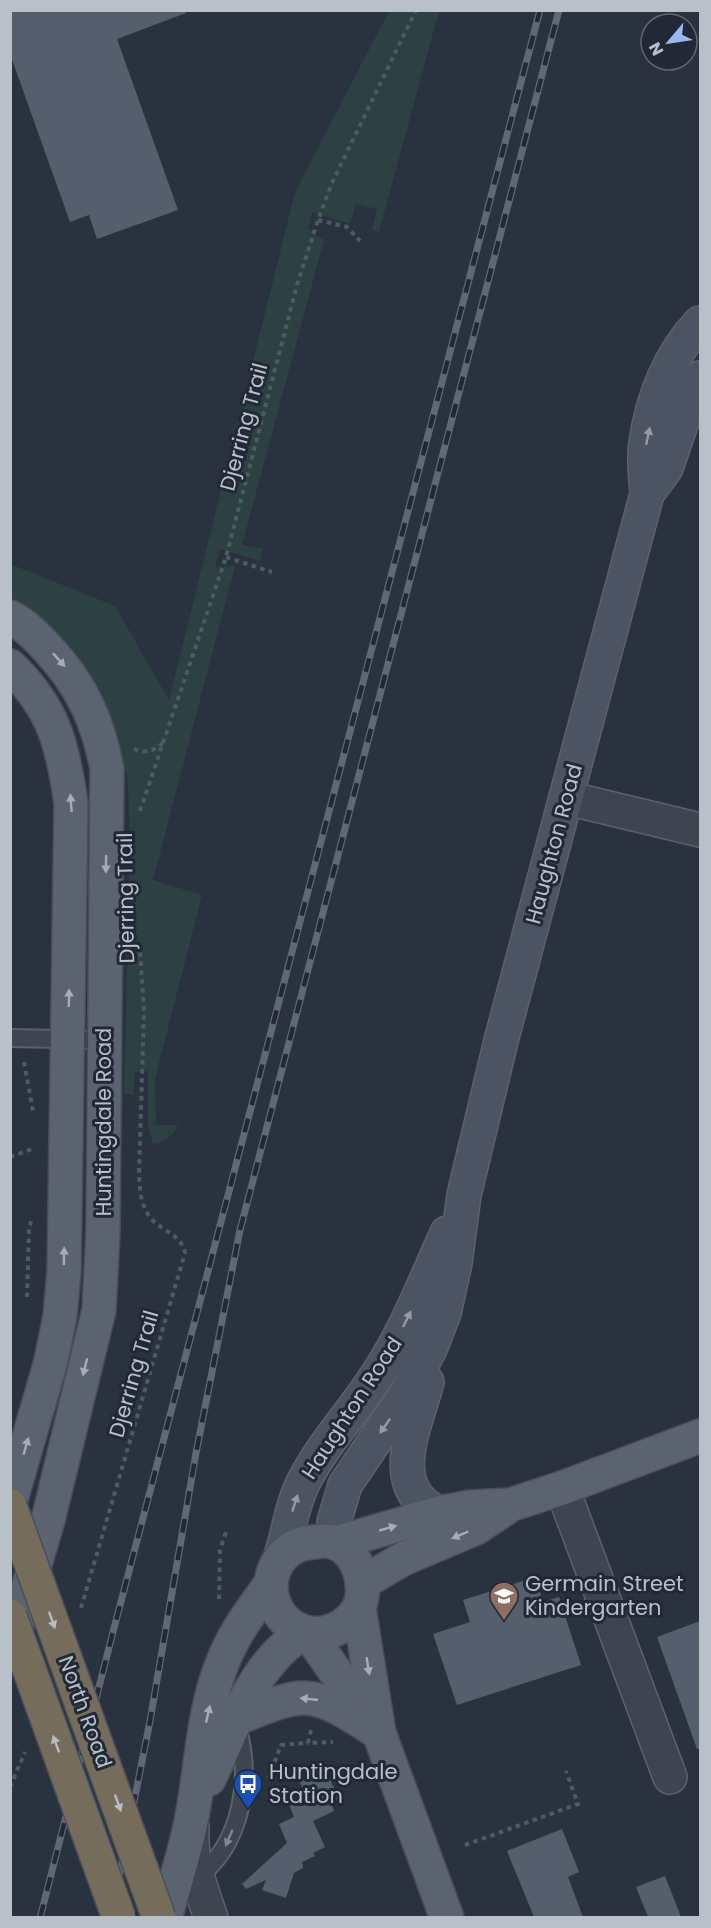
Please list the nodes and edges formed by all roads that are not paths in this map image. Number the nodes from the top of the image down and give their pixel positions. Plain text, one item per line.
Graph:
1 (700, 323) edge
2 (700, 378) edge
3 (647, 494) junction
4 (10, 617) edge
5 (10, 666) edge
6 (567, 798) junction
7 (700, 830) edge
8 (15, 1038) edge
9 (69, 1039) junction
10 (104, 1040) junction
11 (464, 1195) junction
12 (439, 1328) junction
13 (700, 1436) edge
14 (562, 1488) junction
15 (10, 1504) edge
16 (510, 1505) junction
17 (439, 1513) junction
18 (335, 1543) junction
19 (275, 1572) junction
20 (360, 1595) junction
21 (10, 1616) edge
22 (306, 1633) junction
23 (10, 1649) edge
24 (235, 1719) junction
25 (379, 1733) junction
26 (670, 1777) dead end
27 (193, 1813) junction
28 (173, 1901) edge
29 (119, 1917) edge
30 (211, 1917) edge
31 (447, 1917) edge

3 -> 1 street, Haughton Road
2 - 3 street, Haughton Road
3 - 6 street, Haughton Road
4 -> 10 main road, Huntingdale Road
9 -> 5 main road, Huntingdale Road
6 - 7 street
6 - 11 street, Haughton Road
8 - 9 lane
9 - 10 lane
15 -> 9 main road, Huntingdale Road
10 -> 23 main road, Huntingdale Road
11 - 12 street, Haughton Road
19 -> 11 street, Haughton Road
12 - 17 street
12 -> 18 street, Haughton Road
13 - 14 main road
14 - 16 main road
14 - 26 street
15 -> 28 highway, North Road, bridge
16 - 17 main road
16 -> 20 main road
18 -> 17 main road
18 - 19 main road
18 - 20 main road
19 - 22 main road
27 -> 19 main road, Haughton Road
20 - 22 main road
20 -> 25 main road
29 -> 21 highway, North Road, bridge
22 - 24 main road, Haughton Road
22 - 25 main road
25 -> 24 main road
24 - 27 main road, Haughton Road
24 -> 28 lane
25 - 31 main road
27 - 28 main road, Haughton Road
28 - 30 street, North Road

